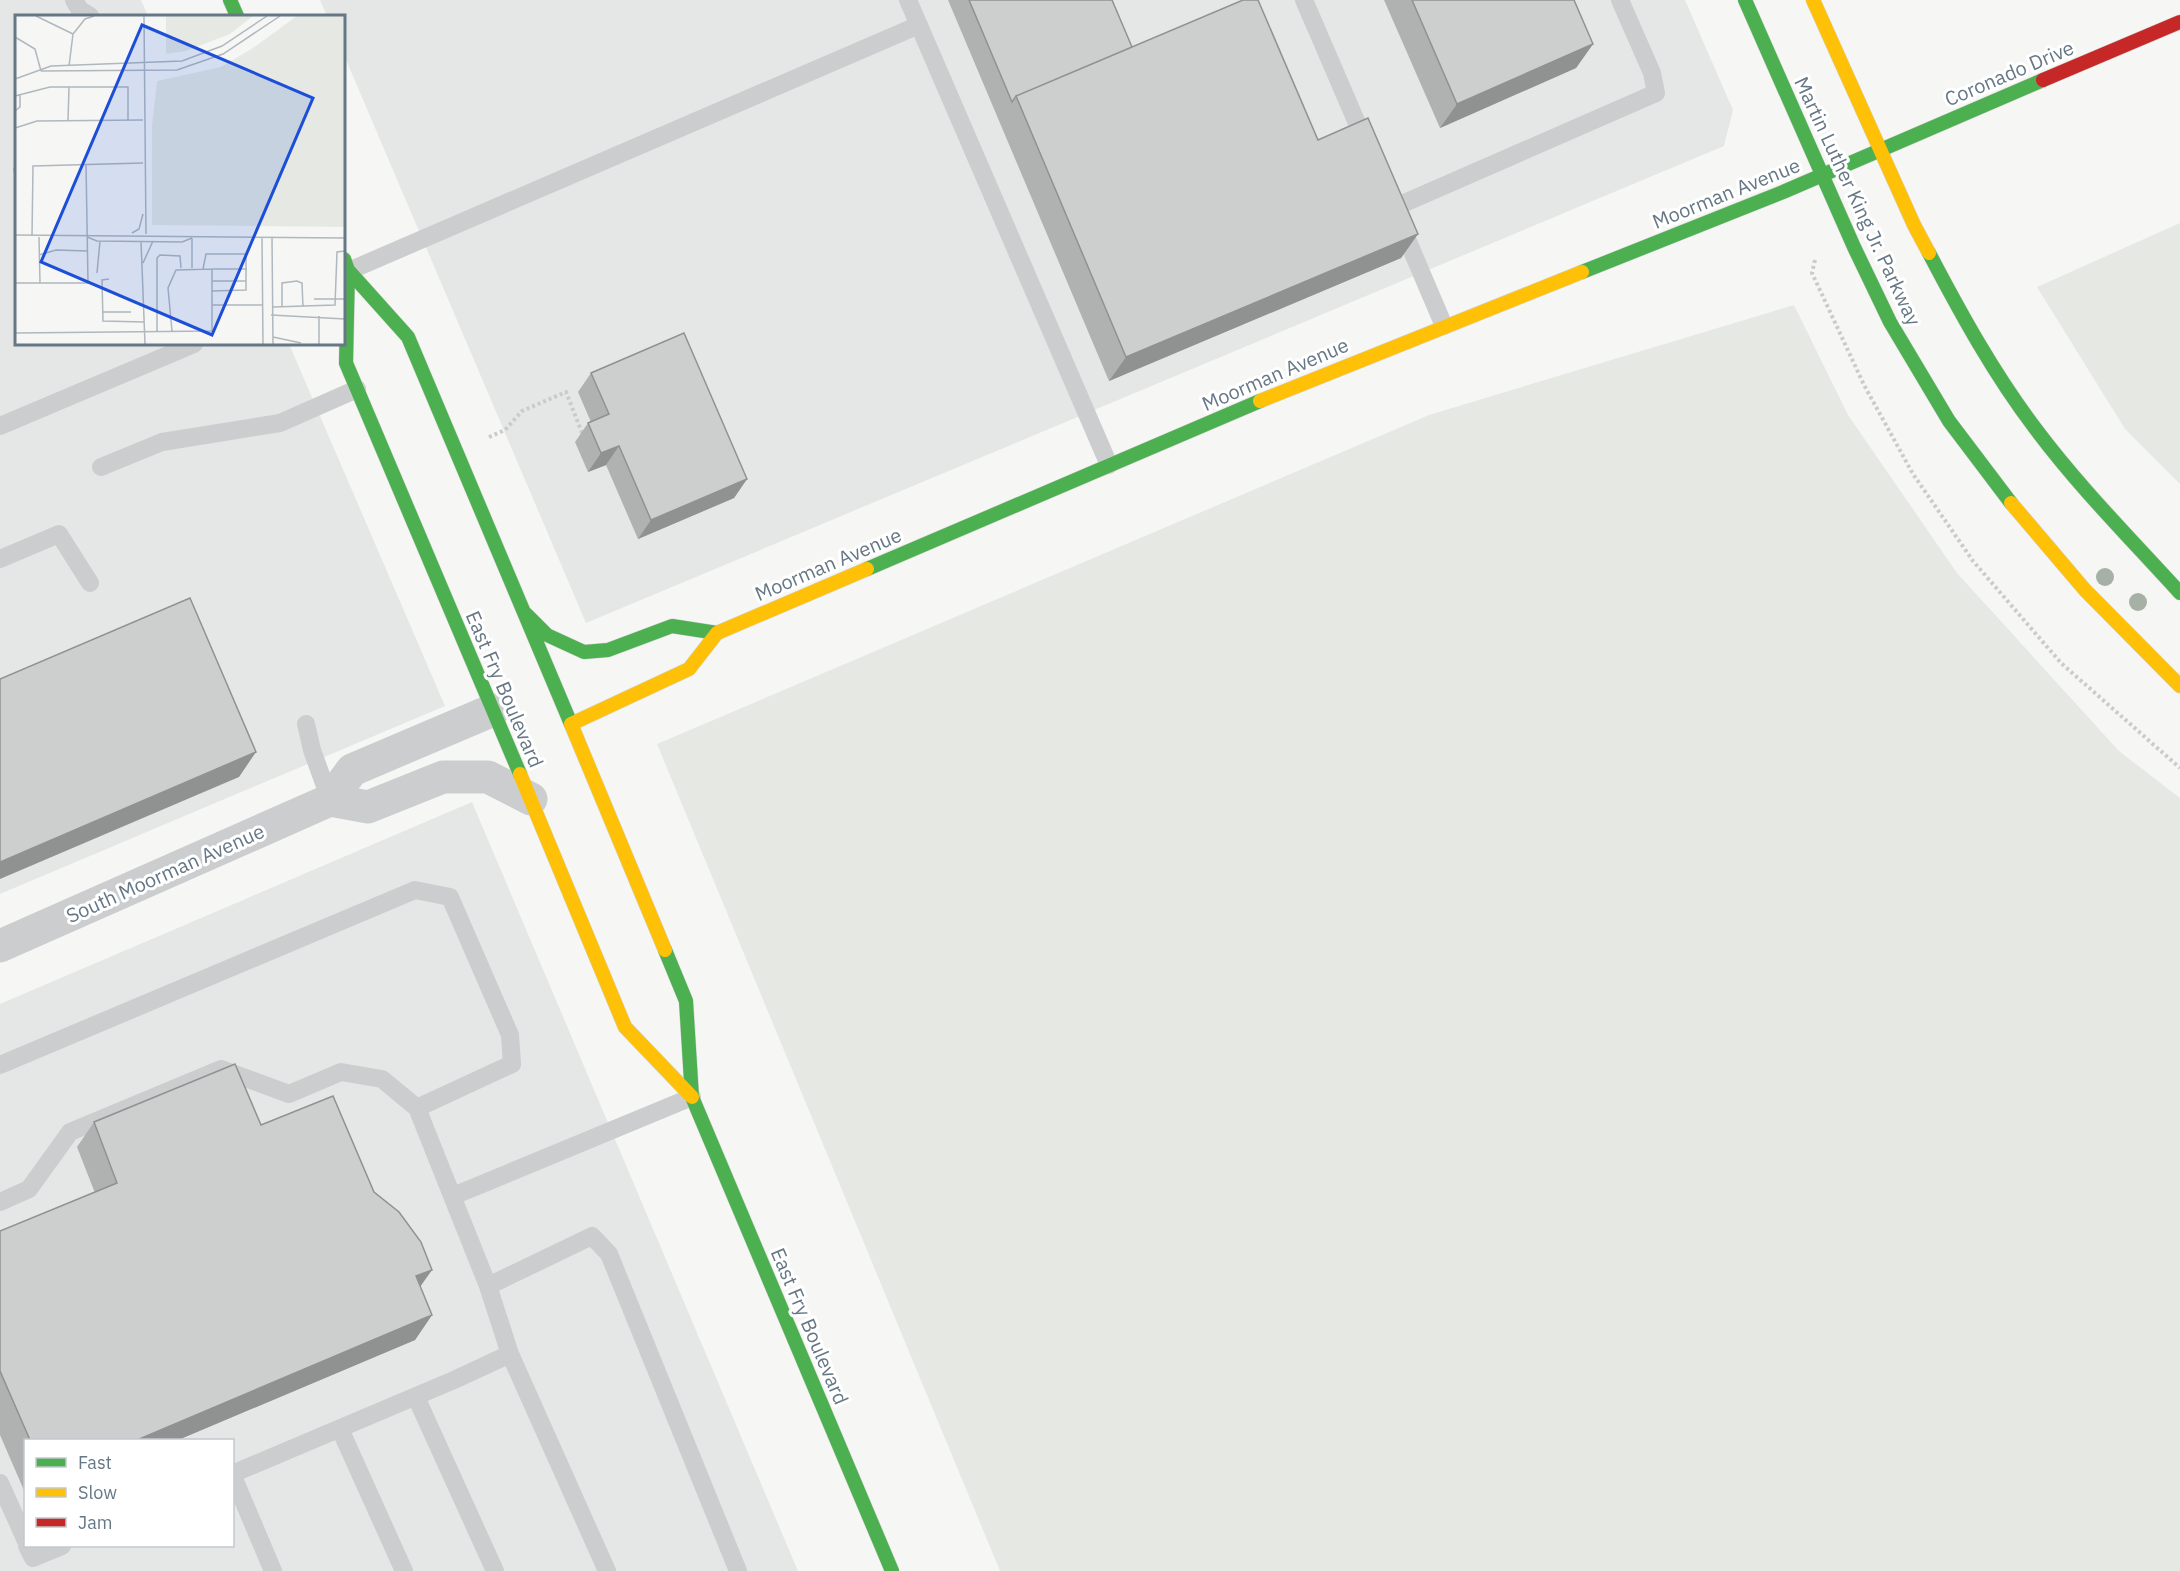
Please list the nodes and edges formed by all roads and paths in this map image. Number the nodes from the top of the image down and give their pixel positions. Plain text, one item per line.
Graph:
1 (74, 0) edge
2 (230, 0) edge
3 (908, 0) edge
4 (1304, 0) edge
5 (1620, 0) edge
6 (1745, 0) edge
7 (1813, 0) edge
8 (88, 15) edge
9 (237, 15) edge
10 (2180, 22) edge
11 (919, 26) junction
12 (1879, 149) junction
13 (1853, 161) joint
14 (1374, 164) edge
15 (1823, 174) junction
16 (1815, 260) dead end
17 (345, 267) edge
18 (1444, 326) junction
19 (192, 345) edge
20 (357, 389) junction
21 (0, 426) edge
22 (584, 438) dead end
23 (482, 440) dead end
24 (1108, 465) junction
25 (101, 468) dead end
26 (0, 559) edge
27 (90, 583) dead end
28 (2180, 593) edge
29 (525, 613) junction
30 (717, 633) junction
31 (2180, 686) edge
32 (493, 711) junction
33 (306, 724) dead end
34 (571, 724) junction
35 (2180, 768) edge
36 (531, 799) junction
37 (330, 800) junction
38 (0, 946) edge
39 (0, 1065) edge
40 (692, 1097) junction
41 (417, 1108) junction
42 (453, 1196) junction
43 (0, 1202) edge
44 (488, 1286) junction
45 (510, 1354) junction
46 (416, 1396) junction
47 (340, 1429) junction
48 (234, 1473) edge
49 (234, 1479) edge
50 (0, 1483) edge
51 (24, 1537) edge
52 (28, 1547) edge
53 (58, 1547) edge
54 (273, 1571) edge
55 (404, 1571) edge
56 (495, 1571) edge
57 (607, 1571) edge
58 (738, 1571) edge
59 (892, 1571) edge

1 - 8 lane
2 - 9 street
3 - 11 lane
4 - 14 lane
5 - 18 lane
6 - 15 street, Martin Luther King Jr. Parkway
7 - 12 street, Martin Luther King Jr. Parkway
10 - 12 street, Coronado Drive
11 - 17 lane
11 - 24 lane
12 - 13 street, Coronado Drive
12 - 28 street, Martin Luther King Jr. Parkway
13 - 15 street, Moorman Avenue
15 - 18 street, Moorman Avenue
15 - 31 street, Martin Luther King Jr. Parkway
16 - 35 path
17 - 20 street, East Fry Boulevard
17 - 29 street, East Fry Boulevard
18 - 24 street, Moorman Avenue
19 - 21 lane
20 - 25 lane
20 - 32 street, East Fry Boulevard
22 - 23 path
24 - 30 street, Moorman Avenue
26 - 27 lane
29 - 30 street
29 - 34 street, East Fry Boulevard
30 - 34 street, Moorman Avenue
32 - 36 street, East Fry Boulevard
32 - 37 street, South Moorman Avenue
33 - 37 lane
34 - 40 street, East Fry Boulevard
36 - 37 street
36 - 40 street, East Fry Boulevard
37 - 38 street, South Moorman Avenue
39 - 41 lane
40 - 42 lane
40 - 59 street, East Fry Boulevard
41 - 42 lane
41 - 43 lane
42 - 44 lane
44 - 45 lane
44 - 58 lane
45 - 46 lane
45 - 57 lane
46 - 47 lane
46 - 56 lane
47 - 48 lane
47 - 55 lane
49 - 54 lane
50 - 51 lane
52 - 53 lane

